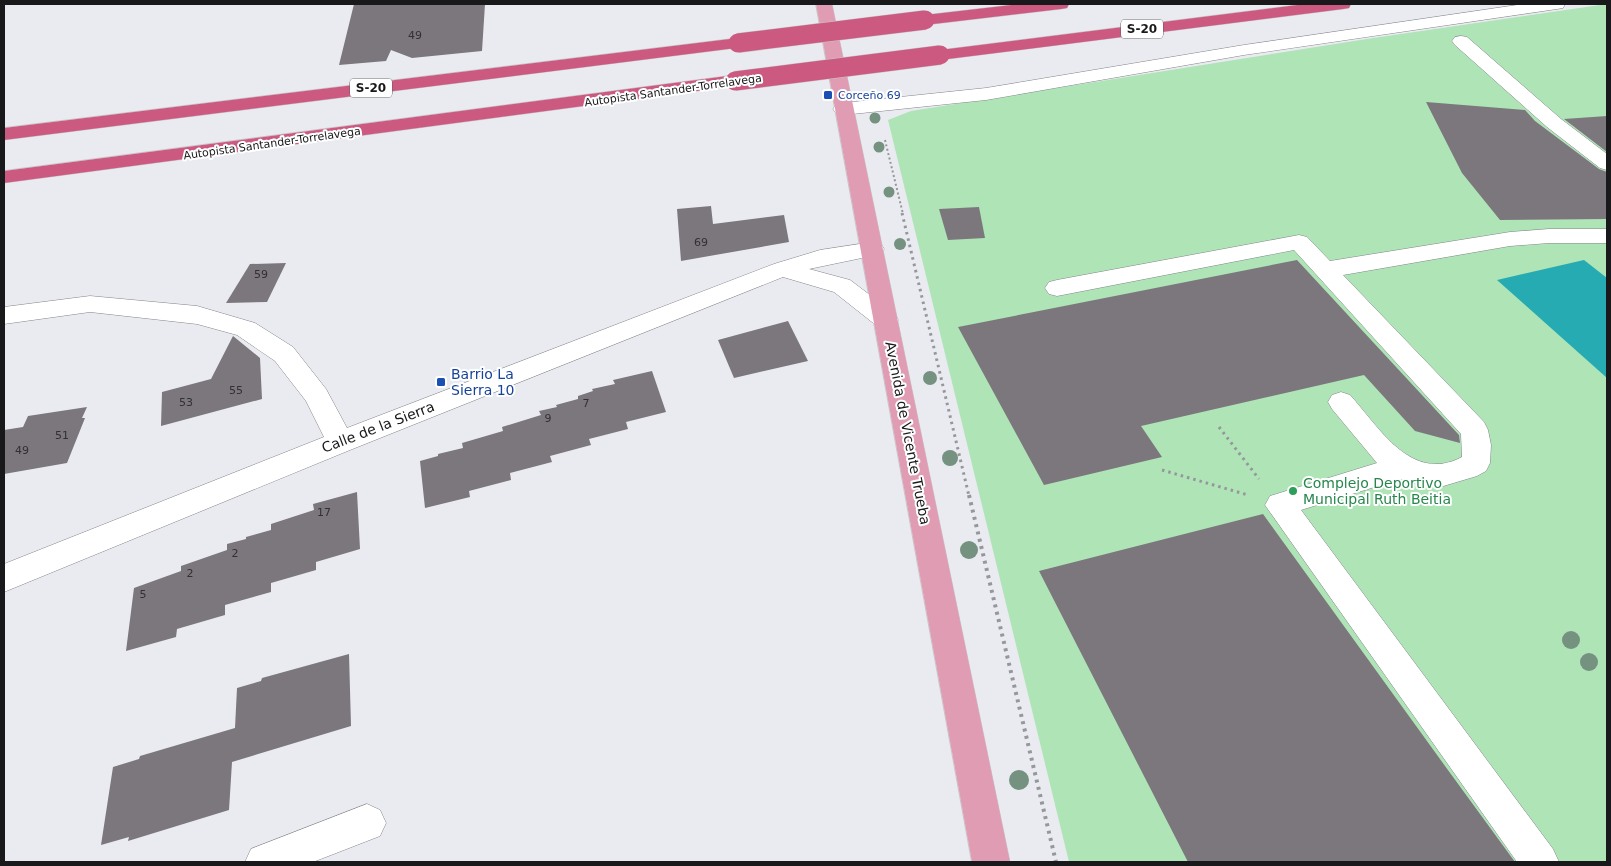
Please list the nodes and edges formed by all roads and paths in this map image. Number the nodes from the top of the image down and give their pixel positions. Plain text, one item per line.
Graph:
1 (824, 4) edge
2 (1061, 4) edge
3 (1343, 4) edge
4 (1557, 4) edge
5 (1461, 41) dead end
6 (877, 106) junction
7 (844, 109) junction
8 (4, 134) edge
9 (1607, 164) edge
10 (4, 177) edge
11 (1607, 236) edge
12 (873, 249) junction
13 (782, 269) junction
14 (1325, 270) junction
15 (1057, 288) dead end
16 (4, 315) edge
17 (886, 320) junction
18 (1341, 402) dead end
19 (1219, 427) dead end
20 (340, 442) junction
21 (1401, 467) junction
22 (1162, 470) dead end
23 (1280, 505) junction
24 (5, 573) edge
25 (366, 823) dead end
26 (264, 862) edge
27 (991, 862) edge
28 (1056, 862) edge
29 (1540, 862) edge

1 - 7 main road, Avenida de Vicente Trueba
2 - 8 highway, S-20, bridge
3 - 10 highway, Autopista Santander-Torrelavega / S-20, bridge
4 - 6 street
5 - 9 street
6 - 7 street
6 - 28 path
7 - 12 main road, Avenida de Vicente Trueba
11 - 14 street
12 - 13 street, Calle de la Sierra
12 - 17 main road, Avenida de Vicente Trueba
13 - 17 street
13 - 20 street, Calle de la Sierra
14 - 15 street
14 - 21 street
16 - 20 street
17 - 27 main road, Avenida de Vicente Trueba
18 - 21 street
19 - 23 path
20 - 24 street, Calle de la Sierra
21 - 23 street
22 - 23 path
23 - 29 street
25 - 26 street

